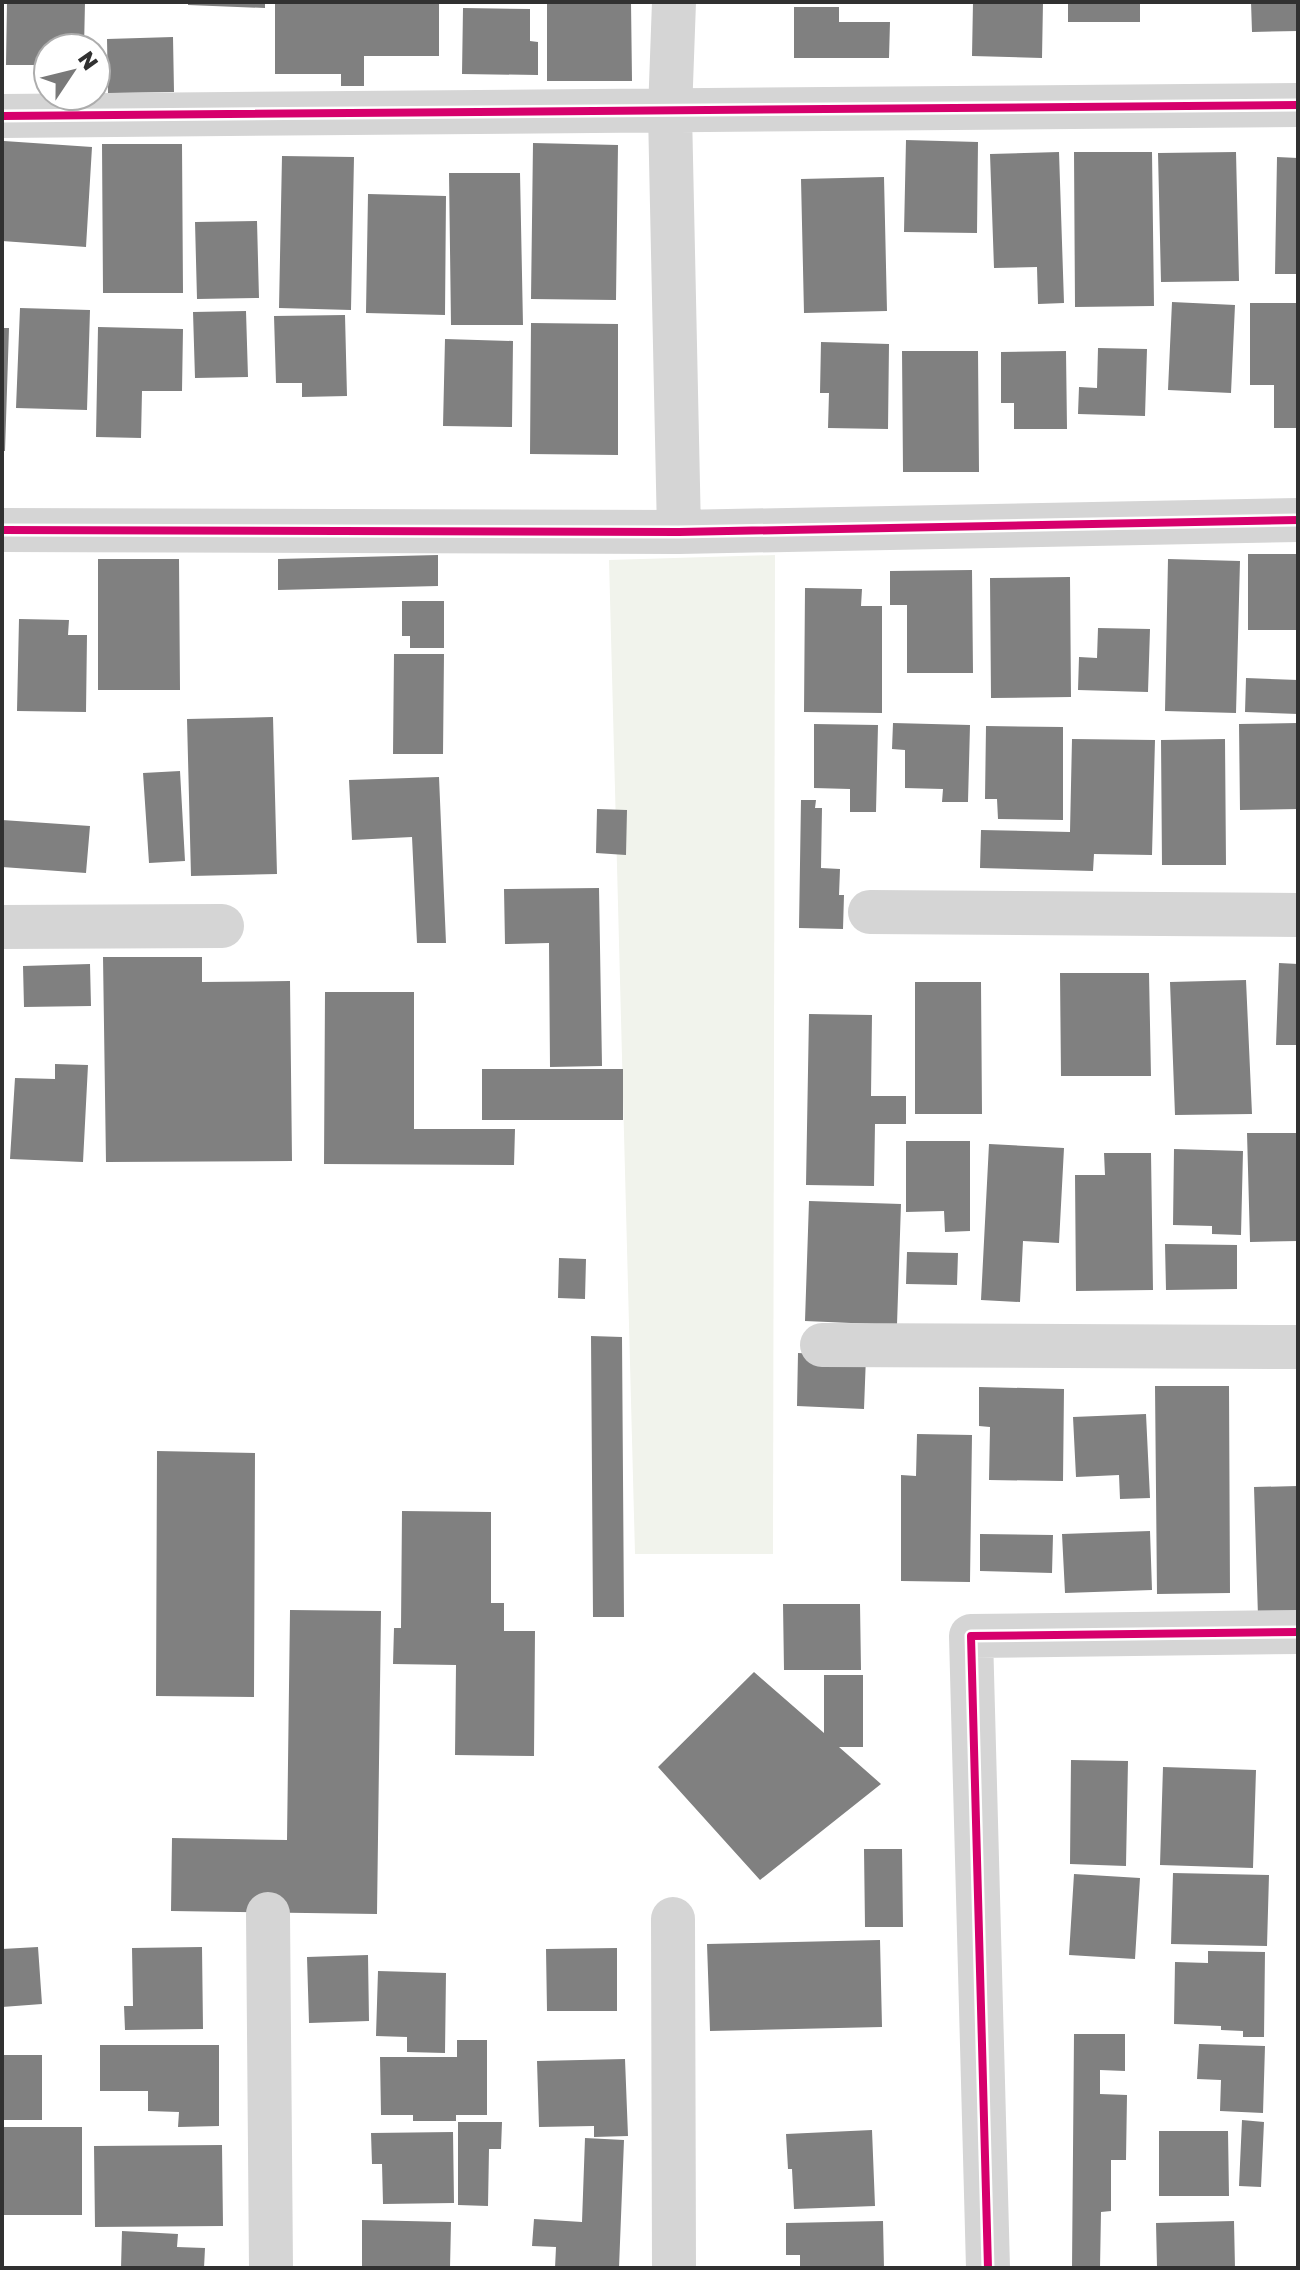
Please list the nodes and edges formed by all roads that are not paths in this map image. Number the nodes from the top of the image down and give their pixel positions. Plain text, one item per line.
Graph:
1 (674, 2) edge
2 (1298, 105) edge
3 (670, 112) junction
4 (2, 116) edge
5 (1298, 520) edge
6 (2, 530) edge
7 (679, 532) junction
8 (870, 912) dead end
9 (1298, 915) edge
10 (222, 926) dead end
11 (2, 927) edge
12 (822, 1345) dead end
13 (1298, 1347) edge
14 (1298, 1632) edge
15 (268, 1914) dead end
16 (673, 1919) dead end
17 (271, 2268) edge
18 (674, 2268) edge
19 (988, 2268) edge

1 - 3 street
2 - 3 street
3 - 4 street
3 - 7 street
5 - 7 street
6 - 7 street
8 - 9 street
10 - 11 street
12 - 13 street
14 - 19 street
15 - 17 street
16 - 18 street

